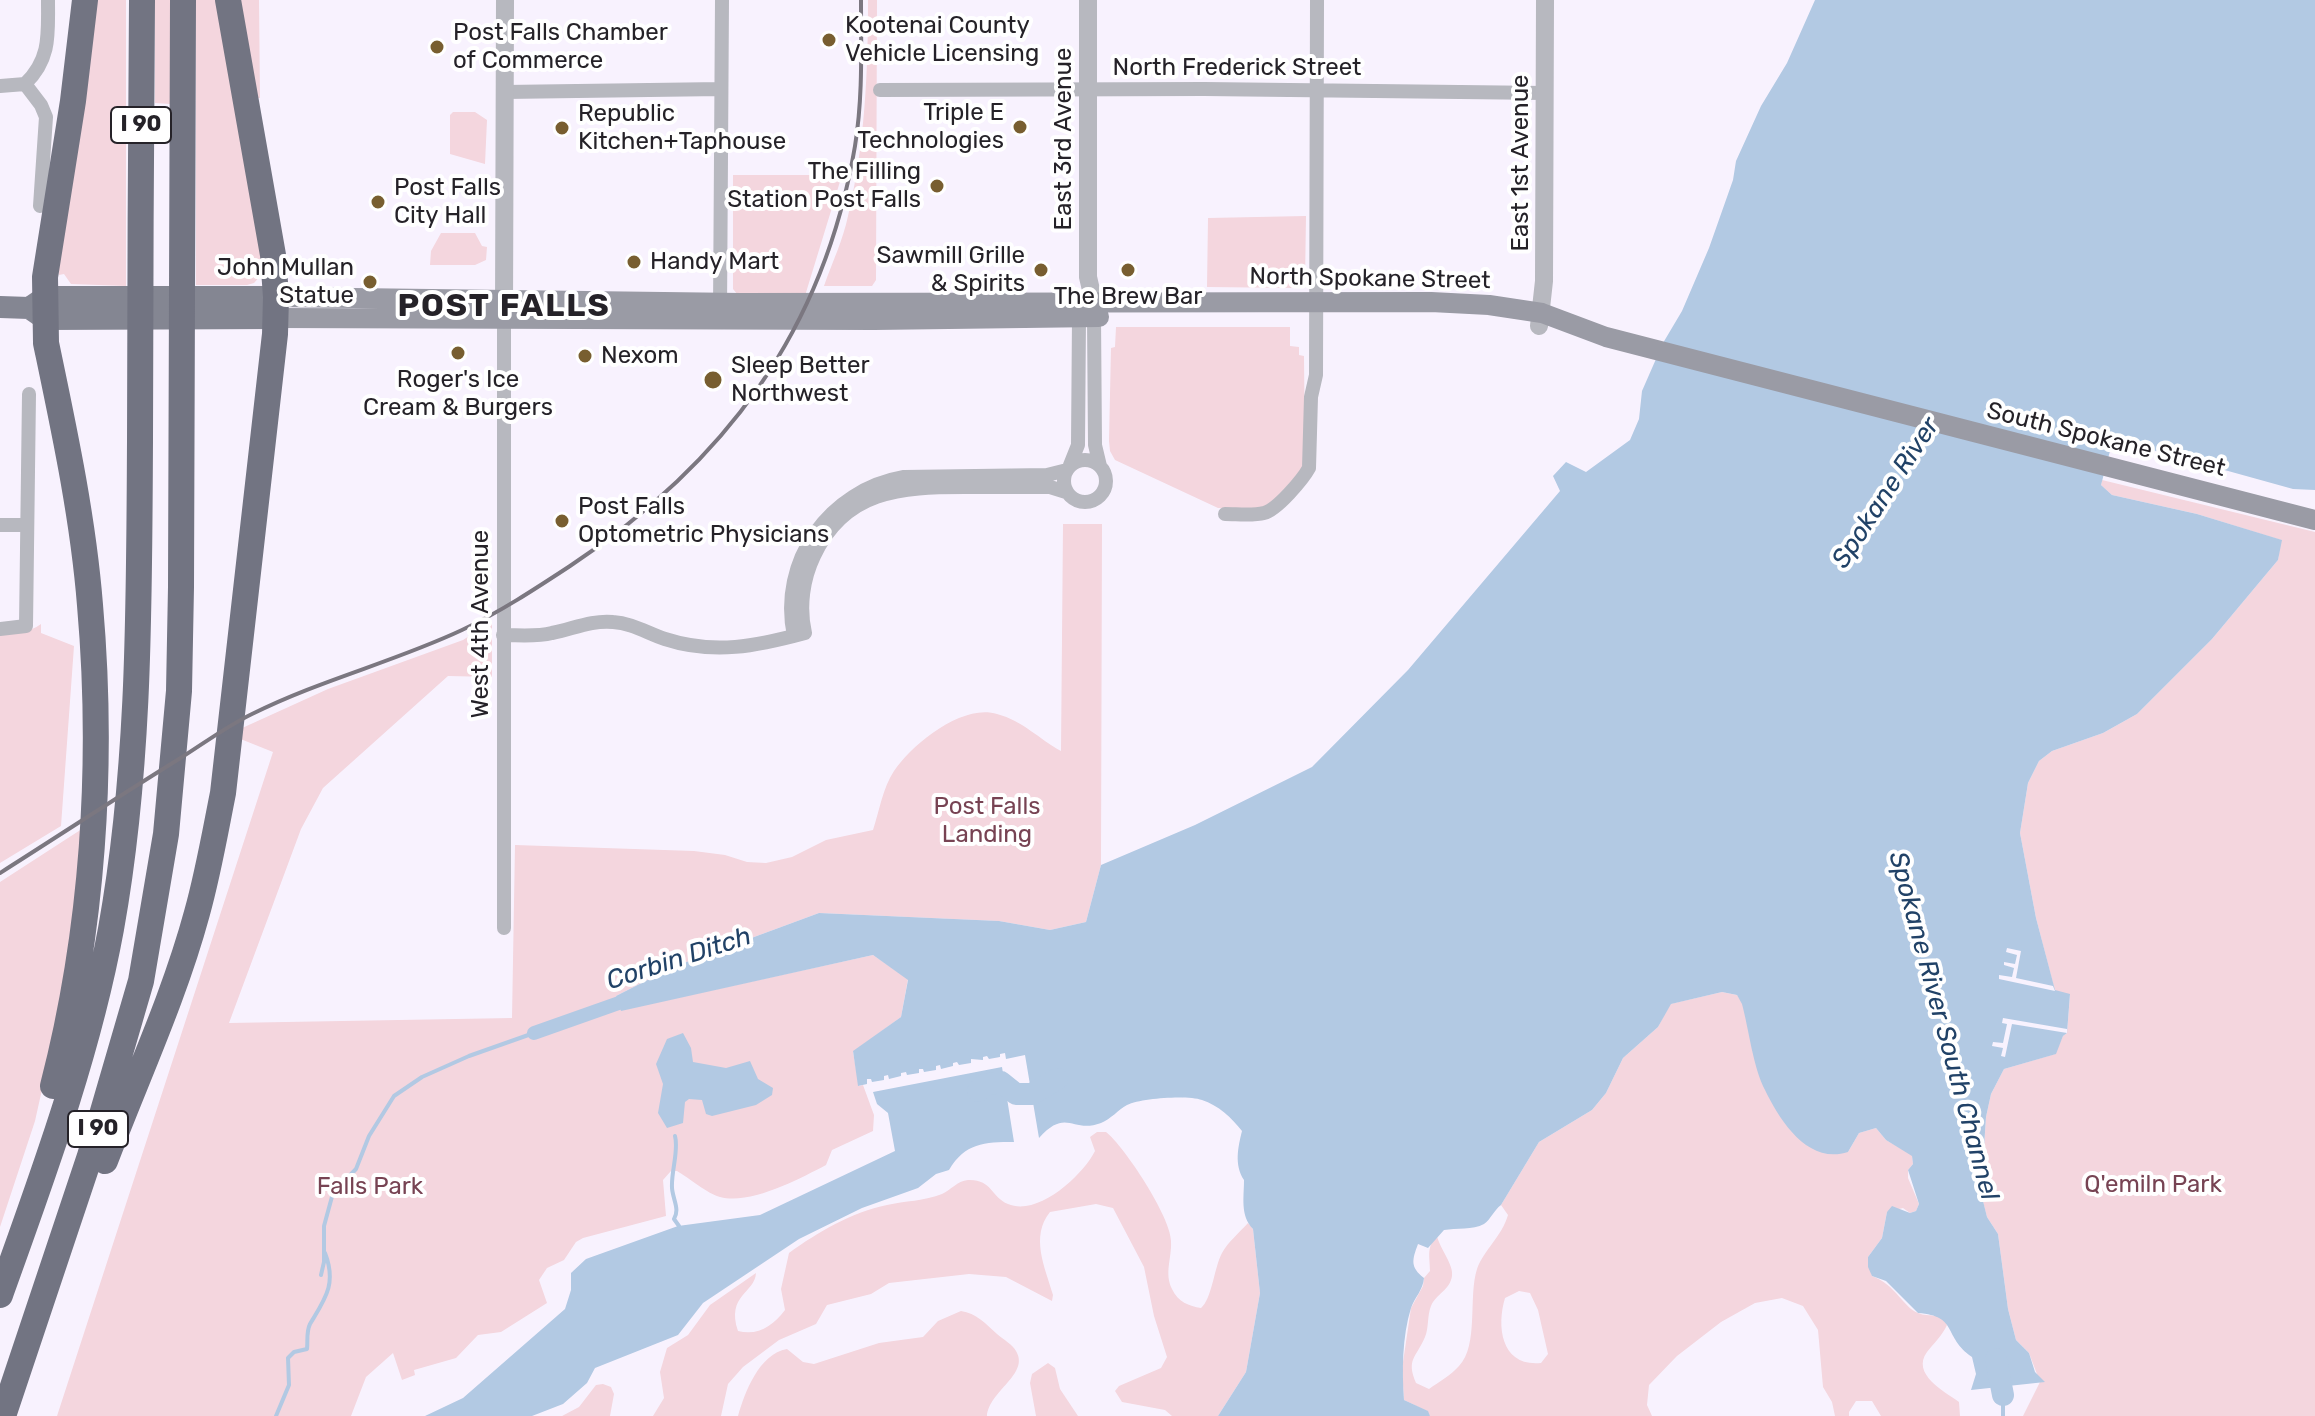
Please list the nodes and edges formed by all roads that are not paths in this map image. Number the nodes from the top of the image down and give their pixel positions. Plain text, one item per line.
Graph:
1 (48, 0) edge
2 (85, 0) edge
3 (142, 0) edge
4 (183, 0) edge
5 (228, 0) edge
6 (505, 0) edge
7 (722, 0) edge
8 (1088, 0) edge
9 (1317, 0) edge
10 (1545, 0) edge
11 (25, 84) junction
12 (0, 86) edge
13 (721, 89) junction
14 (1088, 89) junction
15 (880, 90) dead end
16 (1318, 90) junction
17 (505, 92) junction
18 (1545, 93) junction
19 (40, 206) dead end
20 (504, 298) junction
21 (0, 307) edge
22 (276, 307) junction
23 (39, 308) junction
24 (1316, 309) junction
25 (1087, 310) junction
26 (720, 311) junction
27 (504, 320) junction
28 (1540, 320) junction
29 (1606, 337) joint
30 (29, 394) dead end
31 (1100, 466) junction
32 (1068, 468) junction
33 (1066, 492) junction
34 (1225, 514) dead end
35 (2315, 520) edge
36 (0, 525) edge
37 (27, 525) junction
38 (0, 629) edge
39 (503, 635) junction
40 (800, 635) junction
41 (504, 928) dead end
42 (0, 1263) edge
43 (0, 1295) edge
44 (20, 1364) junction
45 (3, 1416) edge

1 - 11 street
2 - 23 highway
3 - 43 highway, I 90
4 - 44 highway, I 90
5 - 22 highway
6 - 17 street
7 - 13 street
8 - 14 street, East 3rd Avenue
9 - 16 street
10 - 18 street, East 1st Avenue
11 - 12 street
11 - 19 street
13 - 17 street
13 - 26 street
14 - 15 street, North Frederick Street
14 - 16 street, North Frederick Street
14 - 25 street, East 3rd Avenue
16 - 18 street, North Frederick Street
16 - 24 street
17 - 20 street
18 - 28 street, East 1st Avenue
20 - 22 main road, North Spokane Street
20 - 26 main road, North Spokane Street
20 - 27 street
21 - 23 main road, North Spokane Street
22 - 23 main road, North Spokane Street
22 - 27 main road, North Spokane Street
22 - 44 highway
23 - 42 highway
24 - 25 main road, North Spokane Street
24 - 28 main road, North Spokane Street
24 - 34 street
25 - 26 main road, North Spokane Street
25 - 31 street
25 - 32 street
26 - 27 main road, North Spokane Street
27 - 39 street, West 4th Avenue
28 - 29 main road, North Spokane Street
29 - 35 main road, South Spokane Street
30 - 37 street
31 - 32 street
31 - 33 street
32 - 33 street
32 - 40 street
33 - 40 street
36 - 37 street
37 - 38 street
39 - 40 street
39 - 41 street, West 4th Avenue
44 - 45 highway, I 90

